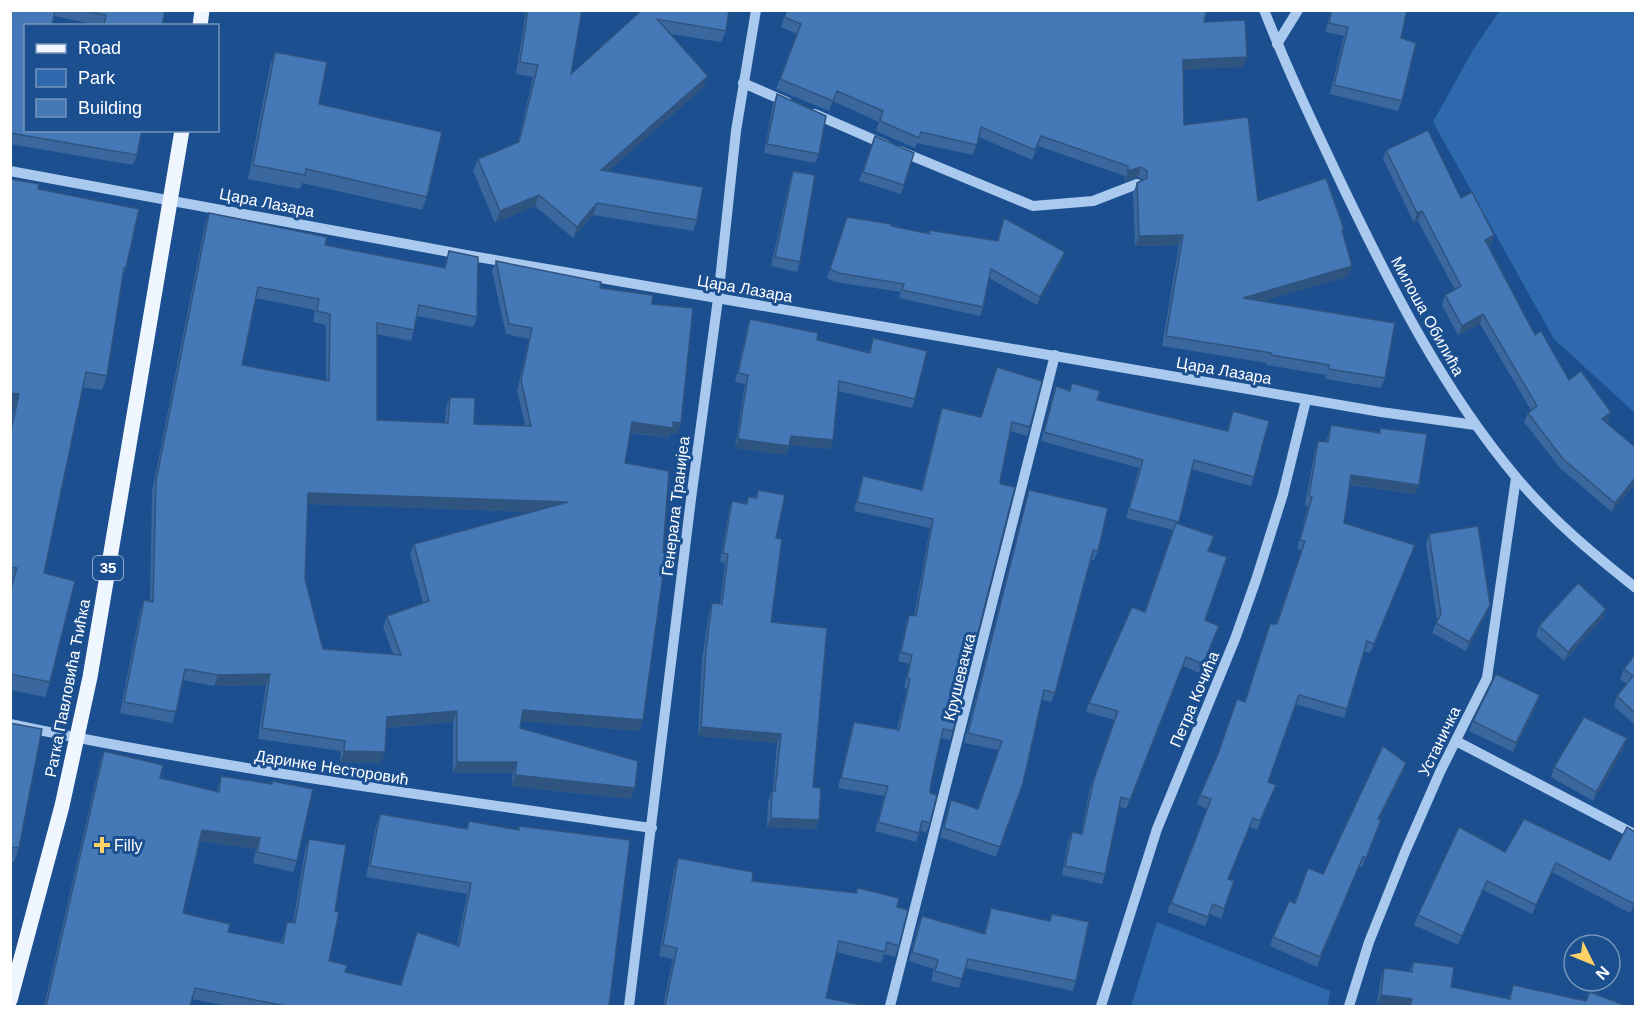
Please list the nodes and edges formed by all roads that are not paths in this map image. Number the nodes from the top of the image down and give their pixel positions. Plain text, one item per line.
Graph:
1 (756, 10) edge
2 (1264, 10) edge
3 (1298, 10) edge
4 (1277, 44) junction
5 (743, 83) junction
6 (795, 106) edge
7 (806, 111) edge
8 (182, 132) edge
9 (10, 171) edge
10 (1137, 184) edge
11 (170, 199) junction
12 (718, 299) junction
13 (1055, 355) junction
14 (1306, 400) junction
15 (1475, 425) junction
16 (1516, 478) junction
17 (1635, 588) edge
18 (10, 724) edge
19 (77, 738) junction
20 (1456, 741) junction
21 (652, 828) junction
22 (1635, 835) edge
23 (10, 1000) edge
24 (629, 1006) edge
25 (890, 1006) edge
26 (1101, 1006) edge
27 (1349, 1006) edge

1 - 5 street, Генерала Транијеа
2 - 4 street, Милоша Обилића
3 - 4 street
4 - 15 street, Милоша Обилића
5 - 6 street
5 - 12 street, Генерала Транијеа
7 - 10 street
8 - 11 main road, Ратка Павловића Ћићка / 35
9 - 11 street, Цара Лазара
11 - 12 street, Цара Лазара
11 - 19 main road, Ратка Павловића Ћићка / 35
12 - 13 street, Цара Лазара
12 - 21 street, Генерала Транијеа
13 - 14 street, Цара Лазара
13 - 25 street, Крушевачка
14 - 15 street, Цара Лазара
14 - 26 street, Петра Кочића
15 - 16 street, Милоша Обилића
16 - 17 street, Милоша Обилића
16 - 20 street, Устаничка
18 - 19 street, Даринке Несторовић
19 - 21 street, Даринке Несторовић
19 - 23 main road, Ратка Павловића Ћићка / 35
20 - 22 street
20 - 27 street, Устаничка
21 - 24 street, Генерала Транијеа

